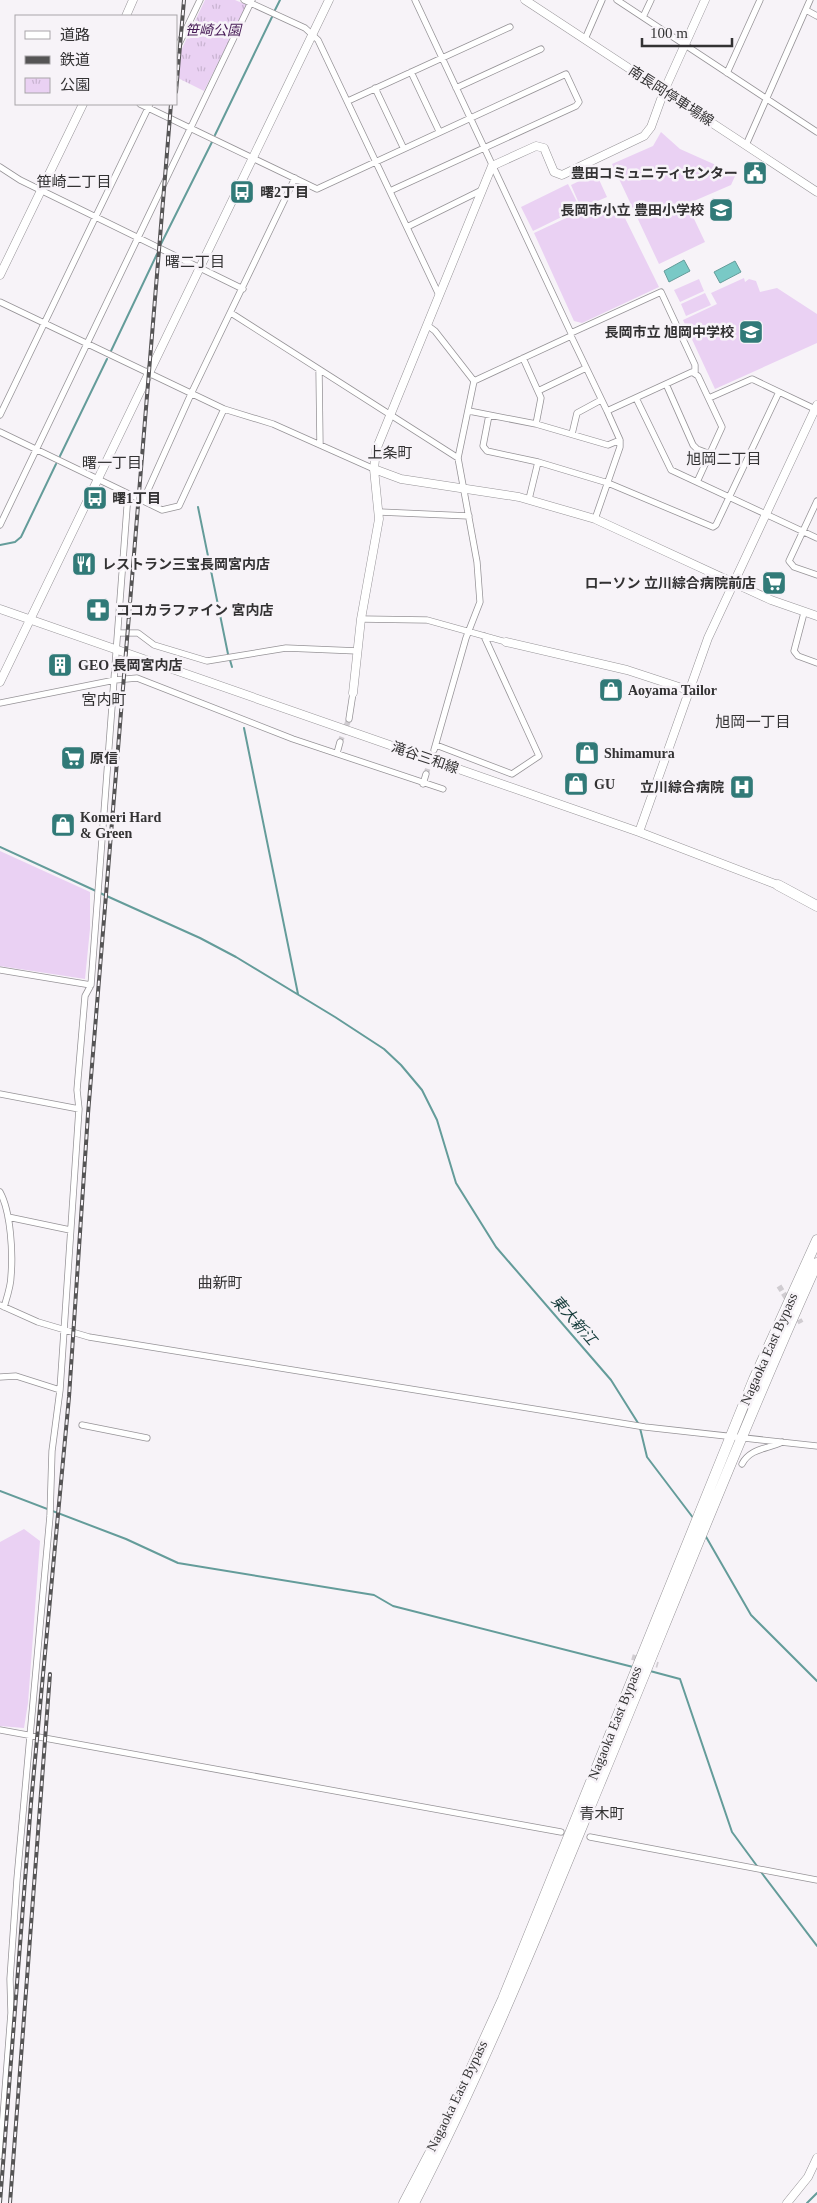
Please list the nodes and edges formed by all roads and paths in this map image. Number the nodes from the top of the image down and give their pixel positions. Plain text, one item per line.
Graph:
1 (133, 0) edge
2 (200, 0) edge
3 (329, 0) edge
4 (415, 0) edge
5 (525, 0) edge
6 (602, 0) edge
7 (617, 0) edge
8 (651, 0) edge
9 (706, 0) edge
10 (760, 0) edge
11 (810, 0) edge
12 (249, 1) edge
13 (806, 10) junction
14 (126, 15) edge
15 (817, 16) edge
16 (643, 17) junction
17 (510, 27) dead end
18 (312, 34) junction
19 (585, 39) junction
20 (685, 45) junction
21 (178, 46) edge
22 (541, 49) dead end
23 (442, 58) junction
24 (411, 72) junction
25 (728, 73) junction
26 (375, 88) junction
27 (456, 88) junction
28 (664, 91) junction
29 (766, 98) junction
30 (348, 101) junction
31 (83, 105) edge
32 (149, 106) edge
33 (470, 117) junction
34 (190, 128) junction
35 (439, 131) junction
36 (817, 132) edge
37 (746, 144) junction
38 (403, 147) junction
39 (484, 149) junction
40 (253, 158) junction
41 (376, 162) junction
42 (492, 166) junction
43 (0, 168) edge
44 (295, 178) junction
45 (41, 190) junction
46 (482, 190) junction
47 (390, 192) junction
48 (817, 192) edge
49 (95, 218) junction
50 (407, 227) junction
51 (138, 239) junction
52 (199, 269) junction
53 (0, 275) edge
54 (243, 289) junction
55 (439, 295) junction
56 (0, 302) edge
57 (230, 313) junction
58 (44, 324) junction
59 (427, 325) junction
60 (571, 334) junction
61 (86, 344) junction
62 (523, 358) junction
63 (586, 368) junction
64 (319, 370) junction
65 (696, 373) junction
66 (148, 374) junction
67 (474, 381) junction
68 (666, 384) junction
69 (538, 390) junction
70 (779, 392) junction
71 (191, 394) junction
72 (636, 398) junction
73 (709, 398) junction
74 (601, 400) junction
75 (816, 408) edge
76 (224, 409) junction
77 (469, 411) junction
78 (607, 411) junction
79 (0, 415) edge
80 (390, 415) junction
81 (490, 415) junction
82 (536, 424) junction
83 (0, 432) edge
84 (572, 434) junction
85 (620, 440) junction
86 (320, 445) junction
87 (35, 450) junction
88 (710, 454) junction
89 (458, 458) junction
90 (538, 462) junction
91 (374, 470) junction
92 (97, 480) junction
93 (697, 482) junction
94 (608, 483) junction
95 (464, 487) junction
96 (128, 494) junction
97 (729, 497) junction
98 (529, 499) junction
99 (817, 500) edge
100 (143, 501) junction
101 (380, 512) junction
102 (766, 514) junction
103 (469, 516) junction
104 (595, 519) junction
105 (0, 525) edge
106 (802, 531) junction
107 (817, 538) edge
108 (817, 575) edge
109 (734, 582) junction
110 (0, 609) edge
111 (804, 613) junction
112 (817, 616) edge
113 (361, 619) junction
114 (31, 620) junction
115 (468, 630) junction
116 (118, 633) junction
117 (484, 636) junction
118 (506, 642) joint
119 (116, 650) junction
120 (358, 651) junction
121 (817, 663) edge
122 (114, 680) junction
123 (0, 682) edge
124 (688, 690) junction
125 (353, 693) joint
126 (0, 702) edge
127 (349, 719) tunnel mouth
128 (340, 742) tunnel mouth
129 (337, 753) junction
130 (426, 774) tunnel mouth
131 (423, 784) junction
132 (443, 789) dead end
133 (639, 832) junction
134 (778, 885) joint
135 (817, 904) edge
136 (0, 970) edge
137 (91, 985) junction
138 (0, 1094) edge
139 (79, 1109) junction
140 (0, 1192) edge
141 (8, 1218) junction
142 (70, 1230) junction
143 (817, 1240) edge
144 (817, 1263) edge
145 (2, 1306) edge
146 (64, 1331) junction
147 (0, 1377) edge
148 (60, 1390) junction
149 (82, 1425) dead end
150 (736, 1437) junction
151 (147, 1438) dead end
152 (782, 1442) junction
153 (817, 1446) edge
154 (742, 1464) dead end
155 (0, 1730) edge
156 (31, 1736) junction
157 (561, 1832) dead end
158 (590, 1838) dead end
159 (817, 1880) edge
160 (0, 2156) edge
161 (817, 2158) edge
162 (404, 2203) edge
163 (414, 2203) edge
164 (787, 2203) edge

1 - 14 street
2 - 21 street
3 - 18 street
4 - 23 street
5 - 19 street, 南長岡停車場線
6 - 19 street
7 - 16 street
8 - 16 street
9 - 20 street
10 - 25 street
11 - 13 street
12 - 18 street
12 - 34 street
13 - 15 street
13 - 29 street
16 - 20 street
17 - 23 street
18 - 30 street
18 - 40 street
19 - 28 street, 南長岡停車場線
20 - 25 street
20 - 28 street
22 - 27 street
23 - 24 street
23 - 27 street
24 - 26 street
24 - 35 street
25 - 29 street
26 - 30 street
26 - 38 street
27 - 33 street
28 - 37 street, 南長岡停車場線
28 - 42 street
29 - 36 street
29 - 37 street
30 - 41 street
31 - 45 street
32 - 34 street
32 - 49 street
33 - 35 street
33 - 39 street
33 - 39 street
34 - 40 street
34 - 51 street
35 - 38 street
37 - 48 street, 南長岡停車場線
38 - 41 street
39 - 42 street
39 - 47 street
40 - 44 street
40 - 52 street
41 - 44 street
41 - 47 street
42 - 46 street
42 - 60 street
43 - 45 street
44 - 54 street
45 - 49 street
45 - 53 street
46 - 50 street
46 - 55 street
47 - 50 street
49 - 51 street
49 - 58 street
50 - 55 street
51 - 52 street
51 - 61 street
52 - 54 street
52 - 66 street
54 - 57 street
55 - 59 street
56 - 58 street
57 - 64 street
57 - 71 street
58 - 61 street
58 - 79 street
59 - 67 street
59 - 80 street
60 - 62 street
60 - 63 street
60 - 65 street
61 - 66 street
61 - 87 street
62 - 67 street
62 - 69 street
63 - 69 street
63 - 74 street
64 - 80 street
64 - 86 street
65 - 68 street
65 - 73 street
66 - 71 street
66 - 92 street
67 - 77 street
68 - 72 street
68 - 88 street
69 - 82 street
70 - 73 street
70 - 75 street
70 - 97 street
71 - 76 street
71 - 100 street
72 - 78 street
72 - 93 street
73 - 88 street
74 - 78 street
74 - 84 street
75 - 102 street
76 - 86 street
76 - 100 street
77 - 81 street
77 - 89 street
78 - 85 street
80 - 89 street
80 - 91 street
81 - 82 street
81 - 90 street
82 - 84 street
83 - 87 street
84 - 85 street
85 - 94 street
86 - 91 street
87 - 92 street
87 - 105 street
88 - 93 street
89 - 95 street
90 - 94 street
90 - 98 street
91 - 95 street
91 - 101 street
92 - 96 street
92 - 114 street
93 - 97 street
94 - 97 street
94 - 104 street
95 - 98 street
95 - 103 street
96 - 100 street
96 - 116 street
97 - 102 street
98 - 104 street
99 - 106 street
101 - 103 street
101 - 113 street
102 - 106 street
102 - 109 street
103 - 115 street
104 - 109 street
106 - 107 street
106 - 108 street
109 - 111 street
109 - 124 street
110 - 114 street, 滝谷三和線
111 - 112 street
111 - 121 street
113 - 115 street
113 - 120 street
114 - 119 street, 滝谷三和線
114 - 123 street
115 - 117 street
115 - 117 street
116 - 119 street
116 - 120 street
117 - 118 street
118 - 124 street
119 - 122 street
119 - 133 street, 滝谷三和線
120 - 125 street
122 - 126 street
122 - 129 street
122 - 137 street
124 - 133 street
125 - 127 street
128 - 129 street
129 - 131 street
130 - 131 street
131 - 132 street
133 - 134 street, 滝谷三和線
134 - 135 highway
136 - 137 street
137 - 139 street
138 - 139 street
139 - 142 street
140 - 141 street
141 - 142 street
141 - 145 street
142 - 146 street
143 - 150 highway, Nagaoka East Bypass
144 - 150 highway, Nagaoka East Bypass
145 - 146 street
146 - 148 street
146 - 150 street
147 - 148 street
148 - 156 street
149 - 151 street
150 - 152 street
150 - 162 highway, Nagaoka East Bypass
150 - 163 highway, Nagaoka East Bypass
152 - 153 street
152 - 154 street
155 - 156 street
156 - 157 street
156 - 160 street
158 - 159 street
161 - 164 street

